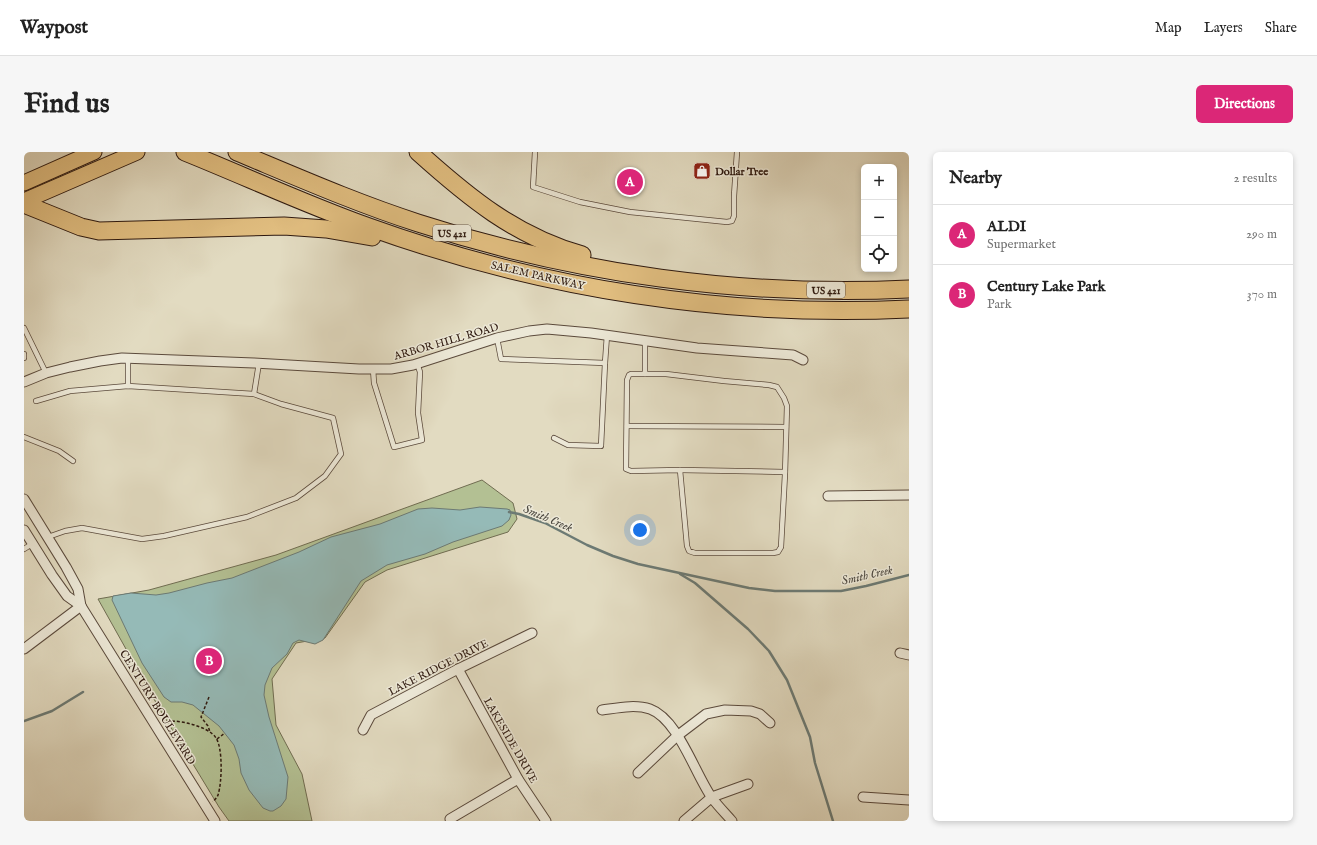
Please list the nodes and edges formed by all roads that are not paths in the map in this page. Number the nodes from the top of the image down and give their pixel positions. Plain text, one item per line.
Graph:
1 (94, 152) edge
2 (185, 152) edge
3 (237, 152) edge
4 (418, 152) edge
5 (535, 152) edge
6 (737, 152) edge
7 (131, 154) edge
8 (24, 182) edge
9 (24, 202) edge
10 (456, 255) junction
11 (676, 280) junction
12 (909, 289) edge
13 (909, 309) edge
14 (24, 328) edge
15 (606, 336) junction
16 (497, 338) junction
17 (645, 341) junction
18 (24, 354) edge
19 (24, 358) edge
20 (128, 358) junction
21 (803, 360) dead end
22 (260, 363) junction
23 (417, 364) junction
24 (605, 364) junction
25 (373, 369) junction
26 (46, 373) junction
27 (645, 374) junction
28 (24, 382) edge
29 (128, 386) junction
30 (254, 394) junction
31 (36, 401) dead end
32 (627, 426) junction
33 (786, 427) junction
34 (24, 438) edge
35 (554, 438) dead end
36 (73, 461) dead end
37 (680, 470) junction
38 (785, 472) junction
39 (909, 494) edge
40 (828, 496) dead end
41 (24, 499) edge
42 (24, 530) edge
43 (48, 537) junction
44 (32, 544) junction
45 (24, 549) edge
46 (81, 606) junction
47 (532, 633) dead end
48 (24, 649) edge
49 (458, 669) junction
50 (602, 710) dead end
51 (770, 723) dead end
52 (363, 730) dead end
53 (677, 736) junction
54 (638, 773) dead end
55 (518, 779) junction
56 (748, 784) dead end
57 (712, 797) junction
58 (863, 797) dead end
59 (909, 800) edge
60 (450, 819) dead end
61 (215, 821) edge
62 (546, 821) edge
63 (684, 821) edge
64 (732, 821) edge

1 - 8 main road
2 - 10 highway, SALEM PARKWAY / US 421
3 - 11 highway, SALEM PARKWAY / US 421
4 - 11 highway
5 - 6 lane
7 - 9 main road
9 - 10 highway
10 - 13 highway, SALEM PARKWAY / US 421
11 - 12 highway, SALEM PARKWAY / US 421
14 - 26 lane
15 - 16 street, ARBOR HILL ROAD
15 - 17 street, ARBOR HILL ROAD
15 - 24 lane
16 - 23 street, ARBOR HILL ROAD
16 - 24 lane
17 - 21 street, ARBOR HILL ROAD
17 - 27 lane
18 - 19 lane
20 - 22 street, ARBOR HILL ROAD
20 - 26 street, ARBOR HILL ROAD
20 - 29 lane
22 - 25 street, ARBOR HILL ROAD
22 - 30 lane
23 - 25 street, ARBOR HILL ROAD
23 - 25 lane
24 - 35 lane
26 - 28 street, ARBOR HILL ROAD
27 - 32 lane
27 - 33 lane
29 - 30 lane
29 - 31 lane
30 - 43 lane
32 - 33 lane
32 - 37 lane
33 - 38 lane
34 - 36 lane
37 - 38 lane
37 - 38 lane
39 - 40 street
41 - 43 street, CENTURY BOULEVARD
42 - 44 street, CENTURY BOULEVARD
43 - 44 street
43 - 46 street, CENTURY BOULEVARD
44 - 45 lane
44 - 46 street, CENTURY BOULEVARD
46 - 48 street
46 - 61 street, CENTURY BOULEVARD
47 - 49 street, LAKE RIDGE DRIVE
49 - 52 street, LAKE RIDGE DRIVE
49 - 55 street, LAKESIDE DRIVE
50 - 53 street
51 - 53 street
53 - 54 street
53 - 57 street
55 - 60 street
55 - 62 street, LAKESIDE DRIVE
56 - 57 street
57 - 63 street
57 - 64 street
58 - 59 street

